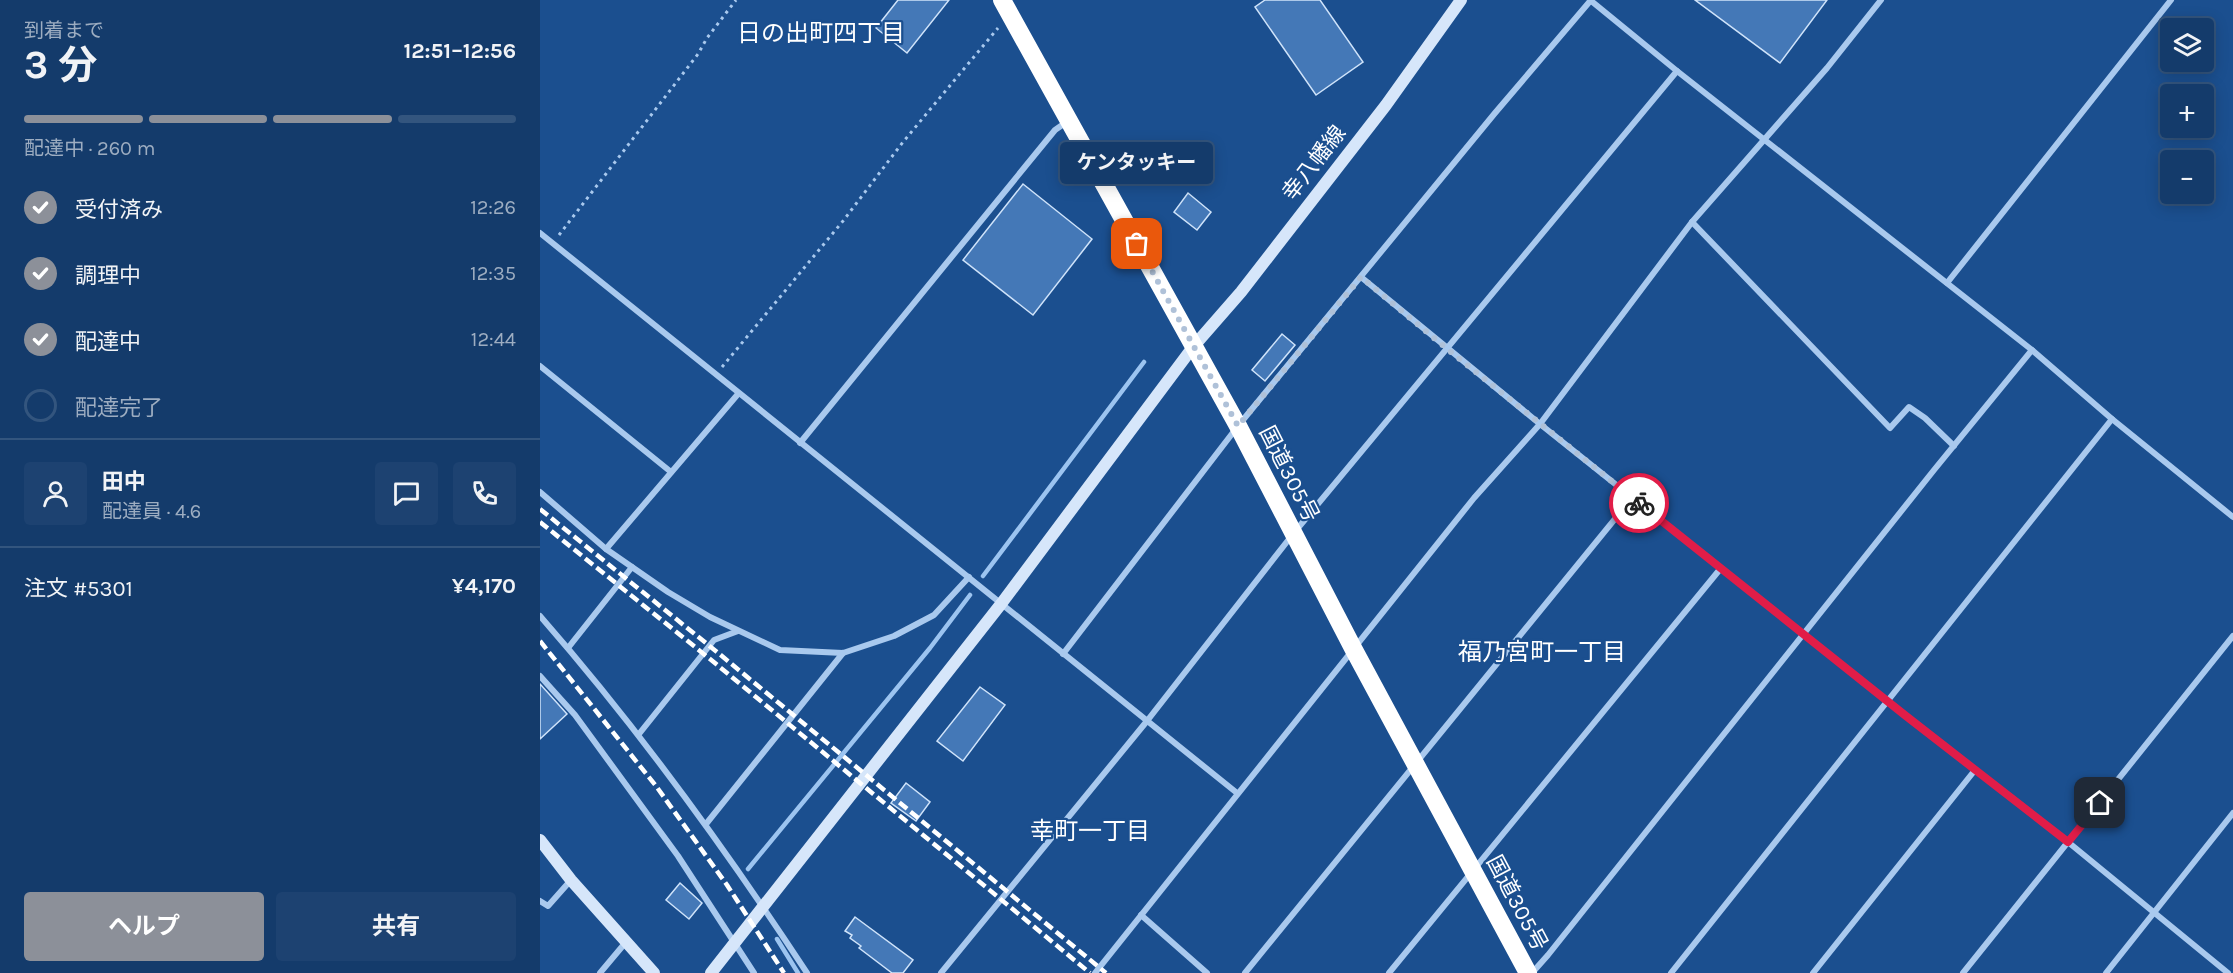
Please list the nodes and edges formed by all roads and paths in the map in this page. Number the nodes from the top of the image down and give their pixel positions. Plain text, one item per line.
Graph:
1 (736, 0) edge
2 (1461, 0) edge
3 (1591, 0) edge
4 (1881, 0) edge
5 (2171, 0) edge
6 (1006, 7) edge
7 (1677, 71) junction
8 (1068, 120) junction
9 (1764, 138) junction
10 (1692, 222) junction
11 (540, 233) edge
12 (553, 244) junction
13 (1361, 277) junction
14 (1947, 283) junction
15 (1193, 347) junction
16 (1446, 348) junction
17 (2032, 350) junction
18 (540, 366) edge
19 (715, 375) junction
20 (738, 394) junction
21 (2112, 419) junction
22 (1540, 424) junction
23 (1238, 426) junction
24 (800, 443) junction
25 (1954, 446) junction
26 (671, 472) junction
27 (540, 492) edge
28 (1632, 498) junction
29 (2233, 517) edge
30 (1293, 534) junction
31 (606, 549) junction
32 (632, 567) junction
33 (1721, 568) junction
34 (969, 577) junction
35 (1001, 604) junction
36 (540, 616) edge
37 (738, 631) junction
38 (1804, 634) junction
39 (2233, 636) edge
40 (568, 648) junction
41 (1354, 650) junction
42 (843, 653) junction
43 (1063, 654) junction
44 (540, 676) edge
45 (1887, 700) junction
46 (1146, 721) junction
47 (639, 734) junction
48 (1415, 763) junction
49 (1975, 770) junction
50 (1237, 794) junction
51 (2233, 813) edge
52 (706, 824) junction
53 (540, 840) edge
54 (2068, 842) junction
55 (1473, 870) junction
56 (571, 880) junction
57 (540, 901) edge
58 (763, 906) junction
59 (2154, 913) junction
60 (1141, 915) junction
61 (626, 942) junction
62 (736, 942) junction
63 (600, 973) edge
64 (654, 973) edge
65 (711, 973) edge
66 (754, 973) edge
67 (807, 973) edge
68 (941, 973) edge
69 (1095, 973) edge
70 (1207, 973) edge
71 (1245, 973) edge
72 (1389, 973) edge
73 (1530, 973) edge
74 (1671, 973) edge
75 (1813, 973) edge
76 (1963, 973) edge
77 (2106, 973) edge
78 (2228, 973) edge

1 - 12 path
2 - 15 street, 幸八幡線
3 - 7 street
3 - 13 street
4 - 9 street
5 - 14 street
6 - 8 highway, 国道305号
6 - 19 path
7 - 9 street
7 - 16 street
8 - 15 highway, 国道305号
8 - 24 street
9 - 10 street
9 - 14 street
10 - 22 street
10 - 25 street
11 - 12 street
12 - 19 street
13 - 16 street
13 - 23 street
14 - 17 street
15 - 23 highway, 国道305号
15 - 35 street, 幸八幡線
16 - 22 street
16 - 30 street
17 - 21 street
17 - 25 street
18 - 26 street
19 - 20 street
20 - 24 street
20 - 26 street
21 - 29 street
21 - 45 street
22 - 28 street
22 - 41 street
23 - 30 highway, 国道305号
23 - 43 street
24 - 34 street
25 - 38 street
26 - 31 street
27 - 31 street
28 - 33 street
28 - 48 street
30 - 41 highway, 国道305号
30 - 46 street
31 - 32 street
32 - 37 street
32 - 40 street
33 - 38 street
33 - 55 street
34 - 35 street
34 - 42 street
35 - 43 street
35 - 58 street, 幸八幡線
36 - 40 street
37 - 42 street
37 - 47 street
38 - 45 street
38 - 73 street
39 - 54 street
40 - 47 street
41 - 48 highway, 国道305号
41 - 50 street
42 - 52 street
43 - 46 street
44 - 62 street
45 - 49 street
45 - 74 street
46 - 50 street
46 - 68 street
47 - 52 street
48 - 55 highway, 国道305号
48 - 71 street
49 - 54 street
49 - 75 street
50 - 60 street
51 - 59 street
52 - 58 street
53 - 56 street
54 - 59 street
54 - 76 street
55 - 72 street
55 - 73 highway, 国道305号
56 - 57 street
56 - 61 street
58 - 62 street, 幸八幡線
58 - 67 street
59 - 77 street
59 - 78 street
60 - 69 street
60 - 70 street
61 - 63 street
61 - 64 street
62 - 65 street, 幸八幡線
62 - 66 street

